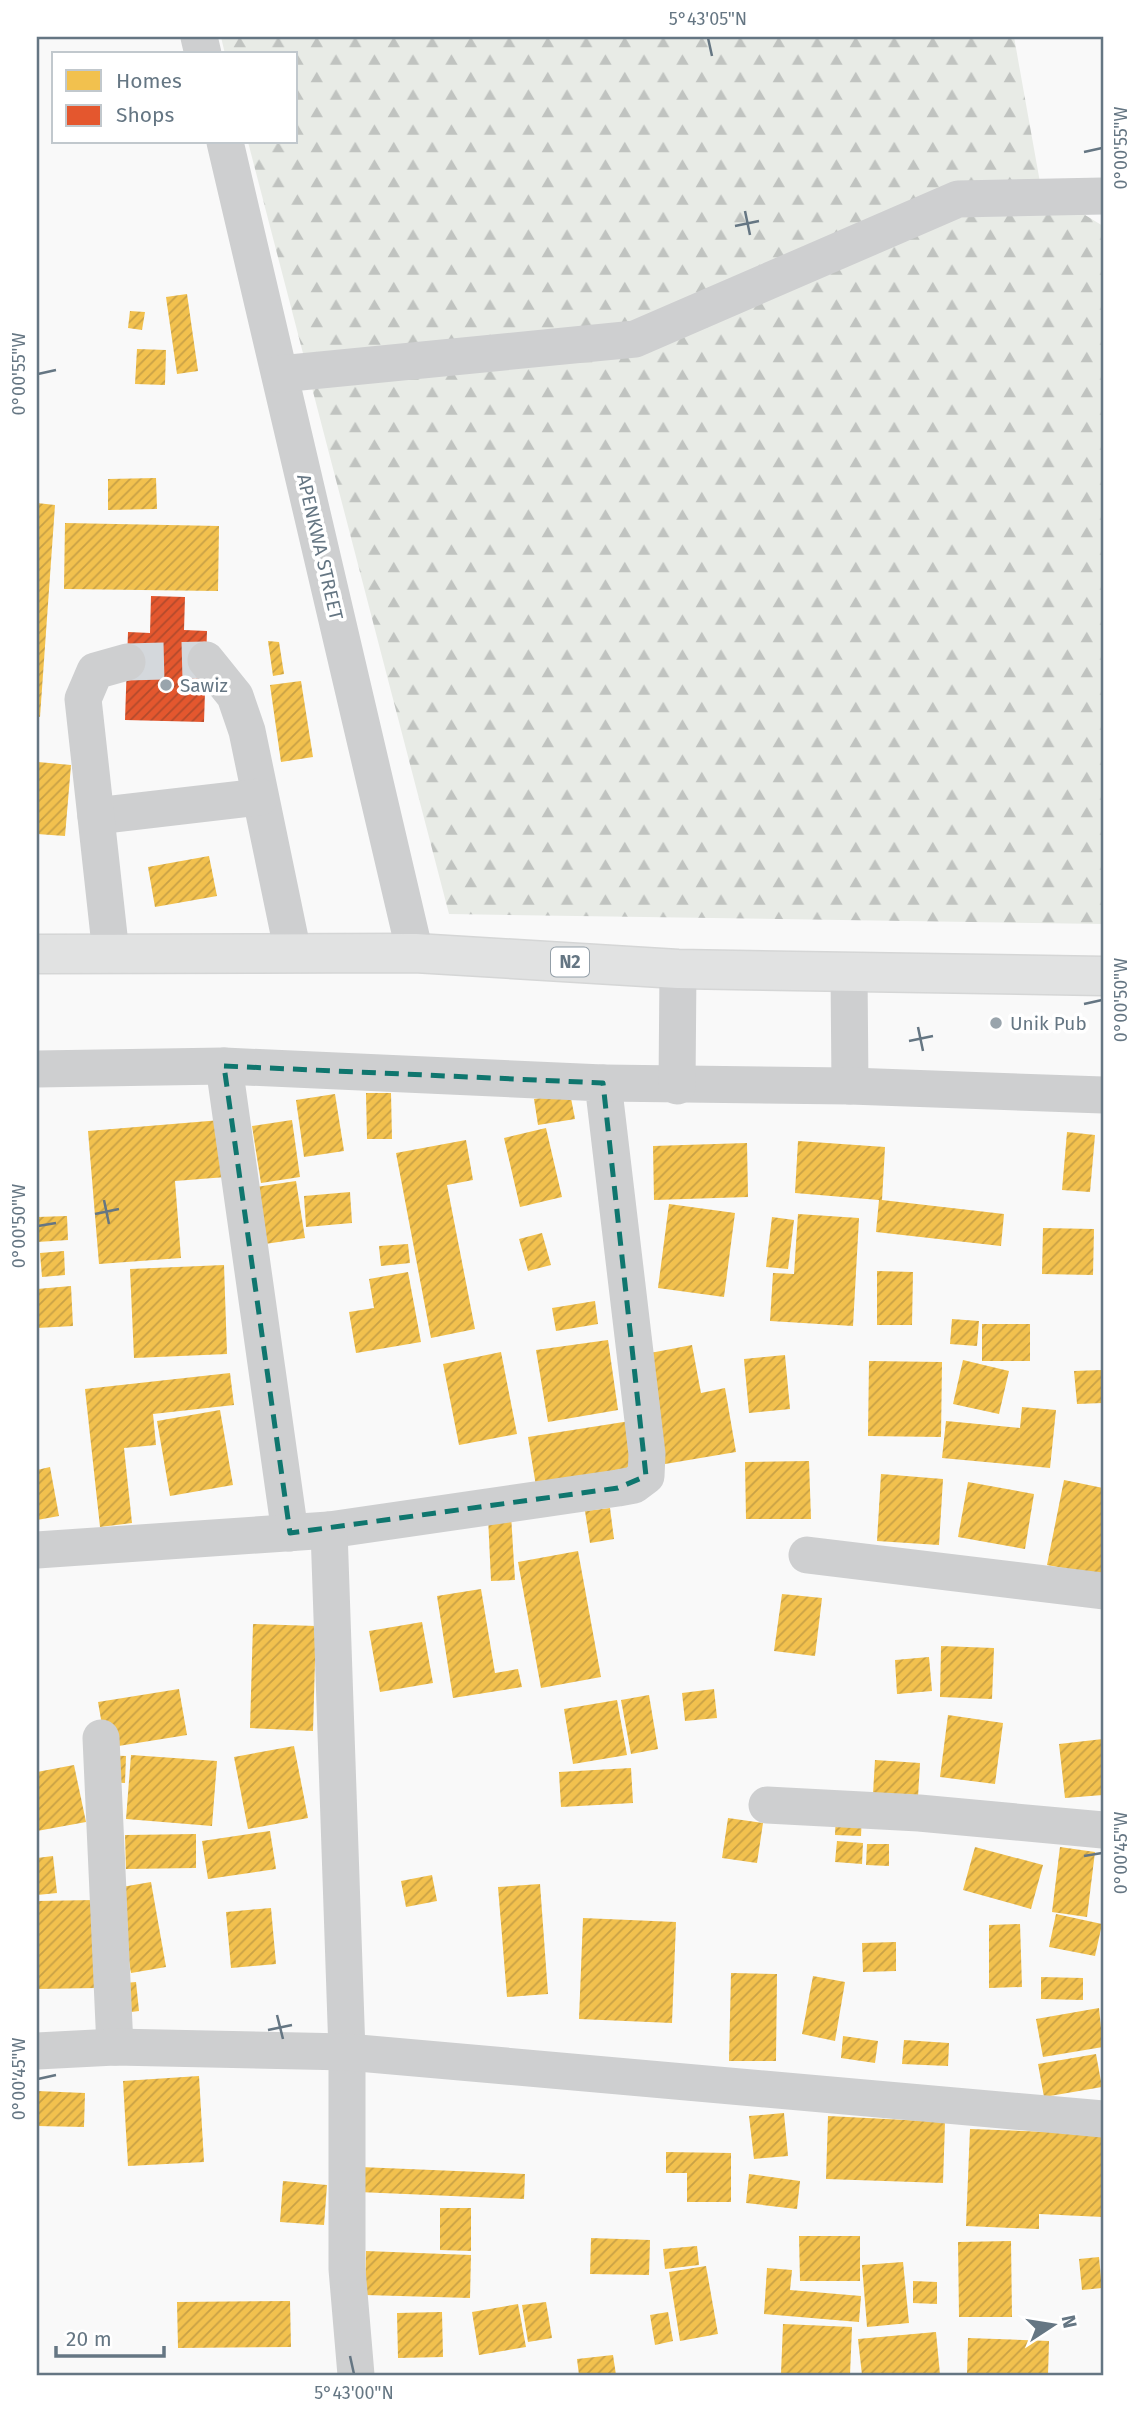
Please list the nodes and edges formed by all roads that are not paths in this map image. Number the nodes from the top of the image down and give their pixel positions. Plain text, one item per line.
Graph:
1 (225, 144) edge
2 (1103, 196) edge
3 (280, 374) junction
4 (206, 660) dead end
5 (127, 662) tunnel mouth
6 (260, 797) junction
7 (96, 816) junction
8 (293, 953) junction
9 (415, 953) junction
10 (37, 954) edge
11 (111, 954) junction
12 (678, 969) junction
13 (849, 972) junction
14 (1103, 976) edge
15 (224, 1066) junction
16 (37, 1069) edge
17 (603, 1083) junction
18 (677, 1086) junction
19 (850, 1086) junction
20 (1103, 1095) edge
21 (329, 1530) junction
22 (290, 1533) junction
23 (37, 1550) edge
24 (807, 1555) dead end
25 (1103, 1591) edge
26 (101, 1738) dead end
27 (766, 1805) dead end
28 (1103, 1830) edge
29 (114, 2046) junction
30 (37, 2050) edge
31 (347, 2052) junction
32 (1103, 2119) edge
33 (356, 2375) edge

1 - 3 street, APENKWA STREET
2 - 3 street
3 - 9 street, APENKWA STREET
4 - 6 street
5 - 7 street
6 - 7 street
6 - 8 street
7 - 11 street
8 - 9 highway, N2
8 - 11 highway, N2
9 - 12 highway, N2
10 - 11 highway, N2
12 - 13 highway, N2
12 - 18 street
13 - 14 highway, N2
13 - 19 street
15 - 16 street
15 - 17 street
15 - 22 street
17 - 18 street
17 - 21 street
18 - 19 street
19 - 20 street
21 - 22 street
21 - 31 street
22 - 23 street
24 - 25 street
26 - 29 street
27 - 28 street
29 - 30 street
29 - 31 street
31 - 32 street
31 - 33 street

